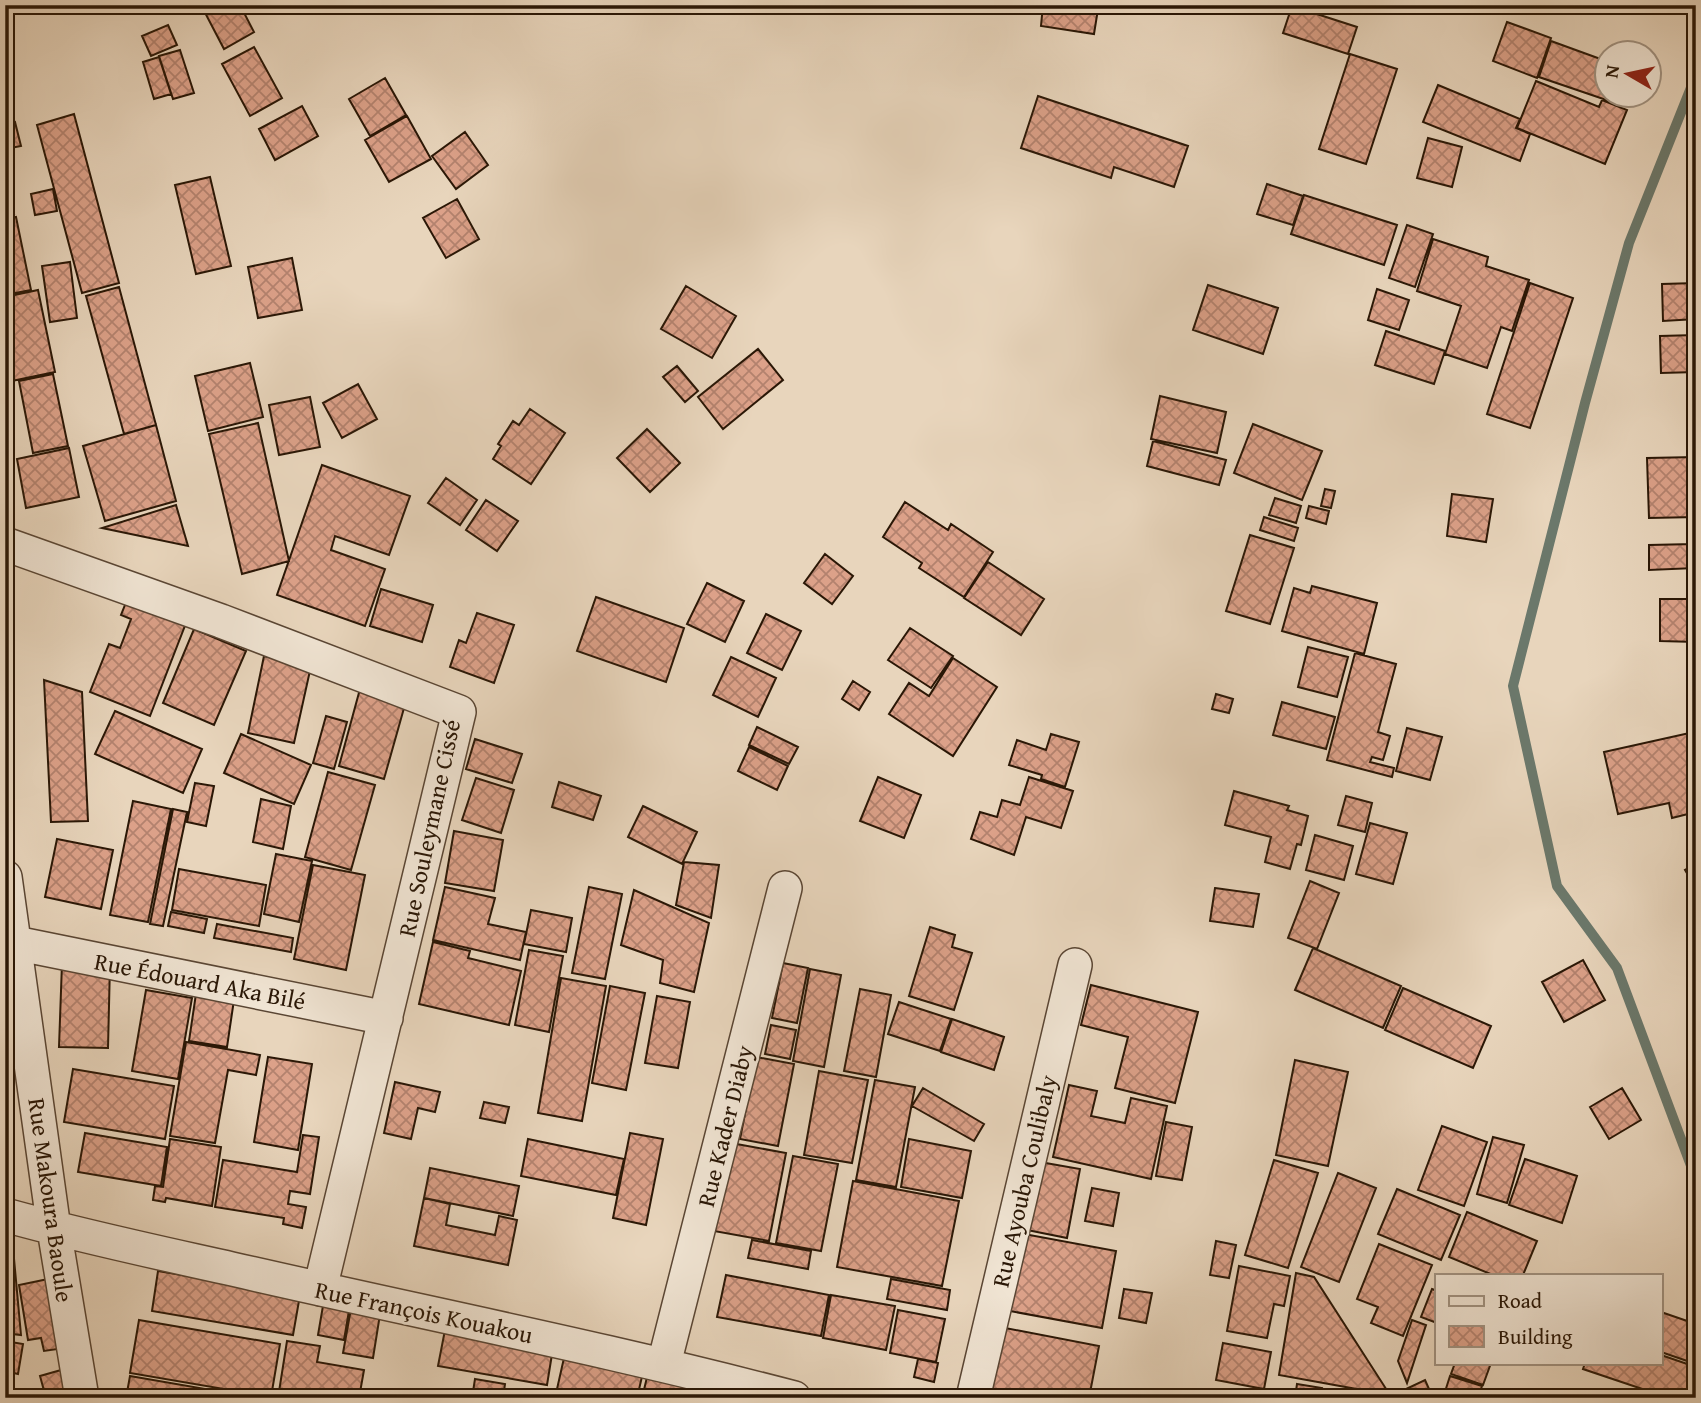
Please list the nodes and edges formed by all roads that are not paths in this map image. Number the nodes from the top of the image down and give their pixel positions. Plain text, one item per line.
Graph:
1 (5, 544) edge
2 (5, 877) edge
3 (785, 888) dead end
4 (15, 943) junction
5 (1075, 965) dead end
6 (386, 1018) junction
7 (5, 1215) edge
8 (54, 1229) junction
9 (320, 1289) junction
10 (664, 1364) junction
11 (82, 1398) edge
12 (794, 1398) edge
13 (973, 1398) edge

1 - 6 street, Rue Souleymane Cissé
2 - 4 street, Rue Makoura Baoule
3 - 10 street, Rue Kader Diaby
4 - 6 street, Rue Édouard Aka Bilé
4 - 8 street, Rue Makoura Baoule
5 - 13 street, Rue Ayouba Coulibaly
6 - 9 street, Rue Souleymane Cissé
7 - 8 street, Rue François Kouakou
8 - 9 street, Rue François Kouakou
8 - 11 street, Rue Makoura Baoule
9 - 10 street, Rue François Kouakou
10 - 12 street, Rue François Kouakou

